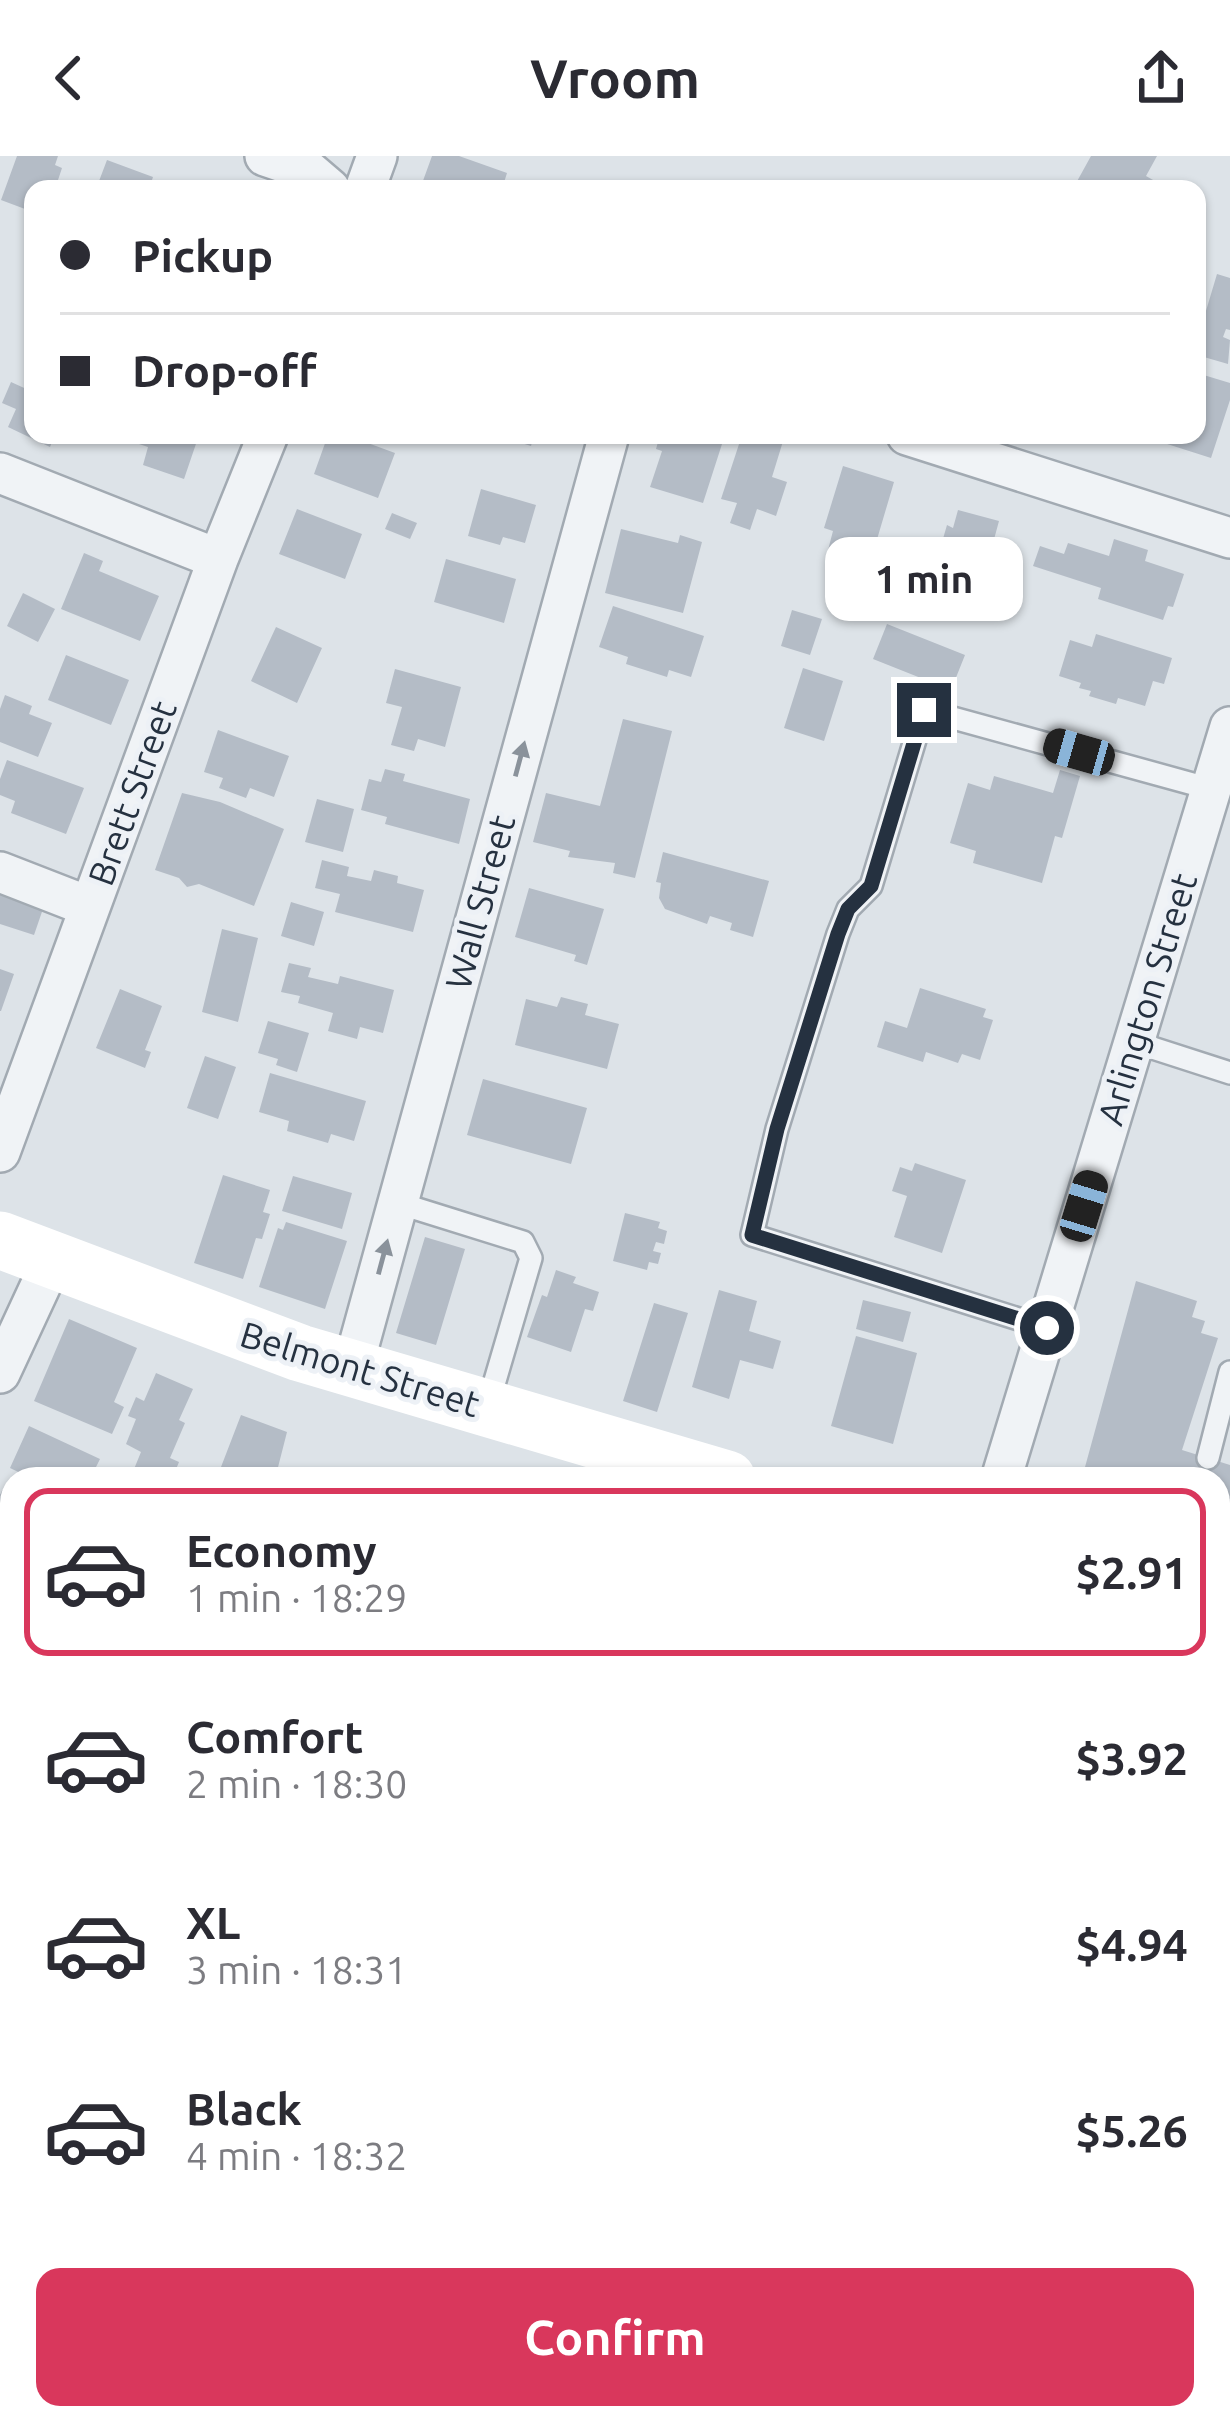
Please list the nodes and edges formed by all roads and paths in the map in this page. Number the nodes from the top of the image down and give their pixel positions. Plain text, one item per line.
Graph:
1 (265, 156) edge
2 (320, 180) edge
3 (264, 444) edge
4 (607, 444) edge
5 (935, 444) edge
6 (0, 473) edge
7 (1230, 538) edge
8 (218, 559) junction
9 (1230, 727) edge
10 (1211, 789) junction
11 (0, 872) edge
12 (90, 907) junction
13 (1134, 1042) junction
14 (1230, 1073) edge
15 (0, 1152) edge
16 (398, 1202) junction
17 (26, 1251) edge
18 (1047, 1328) junction
19 (352, 1370) junction
20 (1230, 1372) edge
21 (0, 1373) edge
22 (486, 1408) junction
23 (1208, 1458) dead end
24 (687, 1467) edge
25 (1005, 1467) edge

1 - 2 street
3 - 8 street, Brett Street
16 -> 4 street, Wall Street
5 - 7 street
6 - 8 street
8 - 12 street, Brett Street
9 - 10 street, Arlington Street
10 - 13 street, Arlington Street
10 - 18 lane
11 - 12 street
12 - 15 street, Brett Street
13 - 14 lane
13 - 18 street, Arlington Street
19 -> 16 street, Wall Street
16 - 22 lane
17 - 19 main road, Belmont Street
17 - 21 street
18 - 25 street, Arlington Street
19 - 22 main road, Belmont Street
20 - 23 lane
22 - 24 main road, Belmont Street

